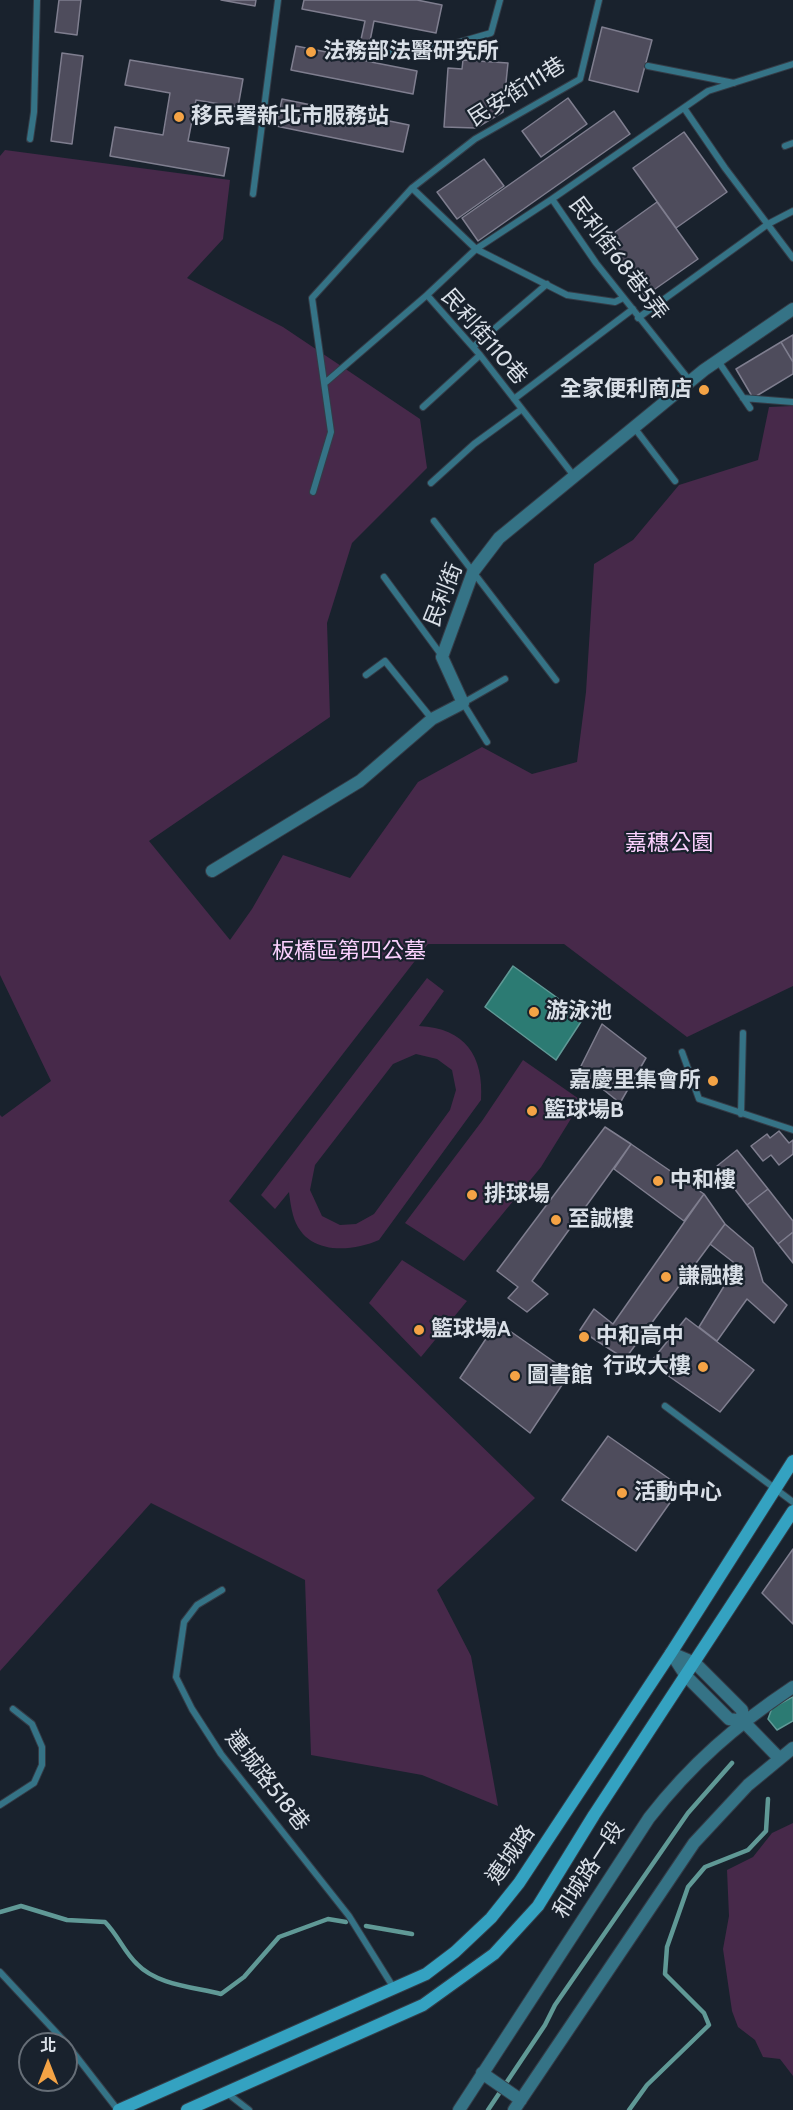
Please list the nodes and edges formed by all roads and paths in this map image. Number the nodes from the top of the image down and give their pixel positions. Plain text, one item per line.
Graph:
1 (37, 0) edge
2 (278, 0) edge
3 (500, 0) edge
4 (599, 0) edge
5 (383, 54) dead end
6 (793, 64) edge
7 (648, 66) dead end
8 (734, 83) junction
9 (684, 108) junction
10 (30, 139) dead end
11 (793, 143) edge
12 (785, 146) dead end
13 (412, 188) junction
14 (253, 194) dead end
15 (552, 199) junction
16 (793, 211) edge
17 (768, 224) junction
18 (476, 249) junction
19 (793, 258) edge
20 (547, 284) junction
21 (427, 295) junction
22 (623, 298) junction
23 (633, 309) junction
24 (793, 309) edge
25 (638, 318) junction
26 (473, 347) junction
27 (480, 355) junction
28 (718, 360) junction
29 (690, 381) junction
30 (326, 382) junction
31 (743, 398) junction
32 (514, 399) junction
33 (793, 402) edge
34 (423, 407) dead end
35 (750, 408) dead end
36 (522, 409) junction
37 (632, 426) junction
38 (574, 476) junction
39 (675, 481) dead end
40 (431, 483) dead end
41 (313, 492) dead end
42 (434, 521) dead end
43 (473, 572) junction
44 (384, 576) dead end
45 (442, 657) junction
46 (366, 675) dead end
47 (505, 679) dead end
48 (556, 680) dead end
49 (463, 704) junction
50 (432, 719) junction
51 (487, 742) dead end
52 (212, 871) dead end
53 (743, 1033) dead end
54 (682, 1052) dead end
55 (741, 1114) junction
56 (792, 1129) edge
57 (665, 1406) dead end
58 (793, 1461) edge
59 (775, 1489) junction
60 (793, 1502) edge
61 (793, 1511) edge
62 (222, 1590) dead end
63 (671, 1653) junction
64 (695, 1663) junction
65 (686, 1676) junction
66 (793, 1687) edge
67 (13, 1709) dead end
68 (743, 1721) junction
69 (793, 1748) edge
70 (779, 1758) junction
71 (0, 1805) edge
72 (0, 1972) edge
73 (395, 1990) junction
74 (482, 2073) junction
75 (227, 2093) junction
76 (518, 2105) edge
77 (119, 2110) edge
78 (187, 2110) edge
79 (249, 2110) edge
80 (459, 2110) edge

1 - 10 lane
2 - 14 lane
3 - 5 lane
4 - 13 lane, 民安街111巷
6 - 8 lane, 民利街68巷5弄
7 - 8 lane
8 - 9 lane, 民利街68巷5弄
9 - 15 lane, 民利街68巷5弄
9 - 17 lane
11 - 12 lane
13 - 18 lane
13 - 30 lane, 民安街111巷
15 - 18 lane
15 - 22 lane, 民利街68巷5弄
16 - 17 lane
17 - 19 lane
17 - 25 lane
18 - 20 lane
18 - 21 lane
20 - 22 lane
20 - 26 lane
21 - 26 lane, 民利街110巷
21 - 30 lane, 民利街110巷
22 - 23 lane, 民利街68巷5弄
23 - 25 lane, 民利街68巷5弄
23 - 32 lane
24 - 28 street, 民利街
25 - 29 lane, 民利街68巷5弄
26 - 27 lane, 民利街110巷
27 - 32 lane, 民利街110巷
27 - 34 lane
28 - 29 street, 民利街
28 - 31 lane
29 - 37 street, 民利街
30 - 41 lane
31 - 33 lane
31 - 35 lane
32 - 36 lane, 民利街110巷
36 - 38 lane, 民利街110巷
36 - 40 lane
37 - 38 street, 民利街
37 - 39 lane
38 - 43 street, 民利街
42 - 43 lane
43 - 45 street, 民利街
43 - 48 lane
44 - 45 lane
45 - 49 street, 民利街
46 - 50 lane
47 - 49 lane
49 - 50 street
49 - 51 lane
50 - 52 street
53 - 55 lane
54 - 55 lane
55 - 56 lane
57 - 59 lane
58 - 59 main road, 連城路
59 - 60 lane
59 - 63 main road, 連城路
61 - 64 main road
62 - 73 lane, 連城路518巷
63 - 64 street
63 - 65 street
63 - 73 main road, 連城路
64 - 65 main road
64 - 68 street
65 - 68 street
65 - 75 main road
66 - 68 street, 和城路一段
67 - 71 lane
68 - 70 street
68 - 74 street, 和城路一段
69 - 70 street
70 - 76 street
72 - 77 lane
73 - 77 main road, 連城路
74 - 76 street
74 - 80 street, 和城路一段
75 - 78 main road
75 - 79 lane

